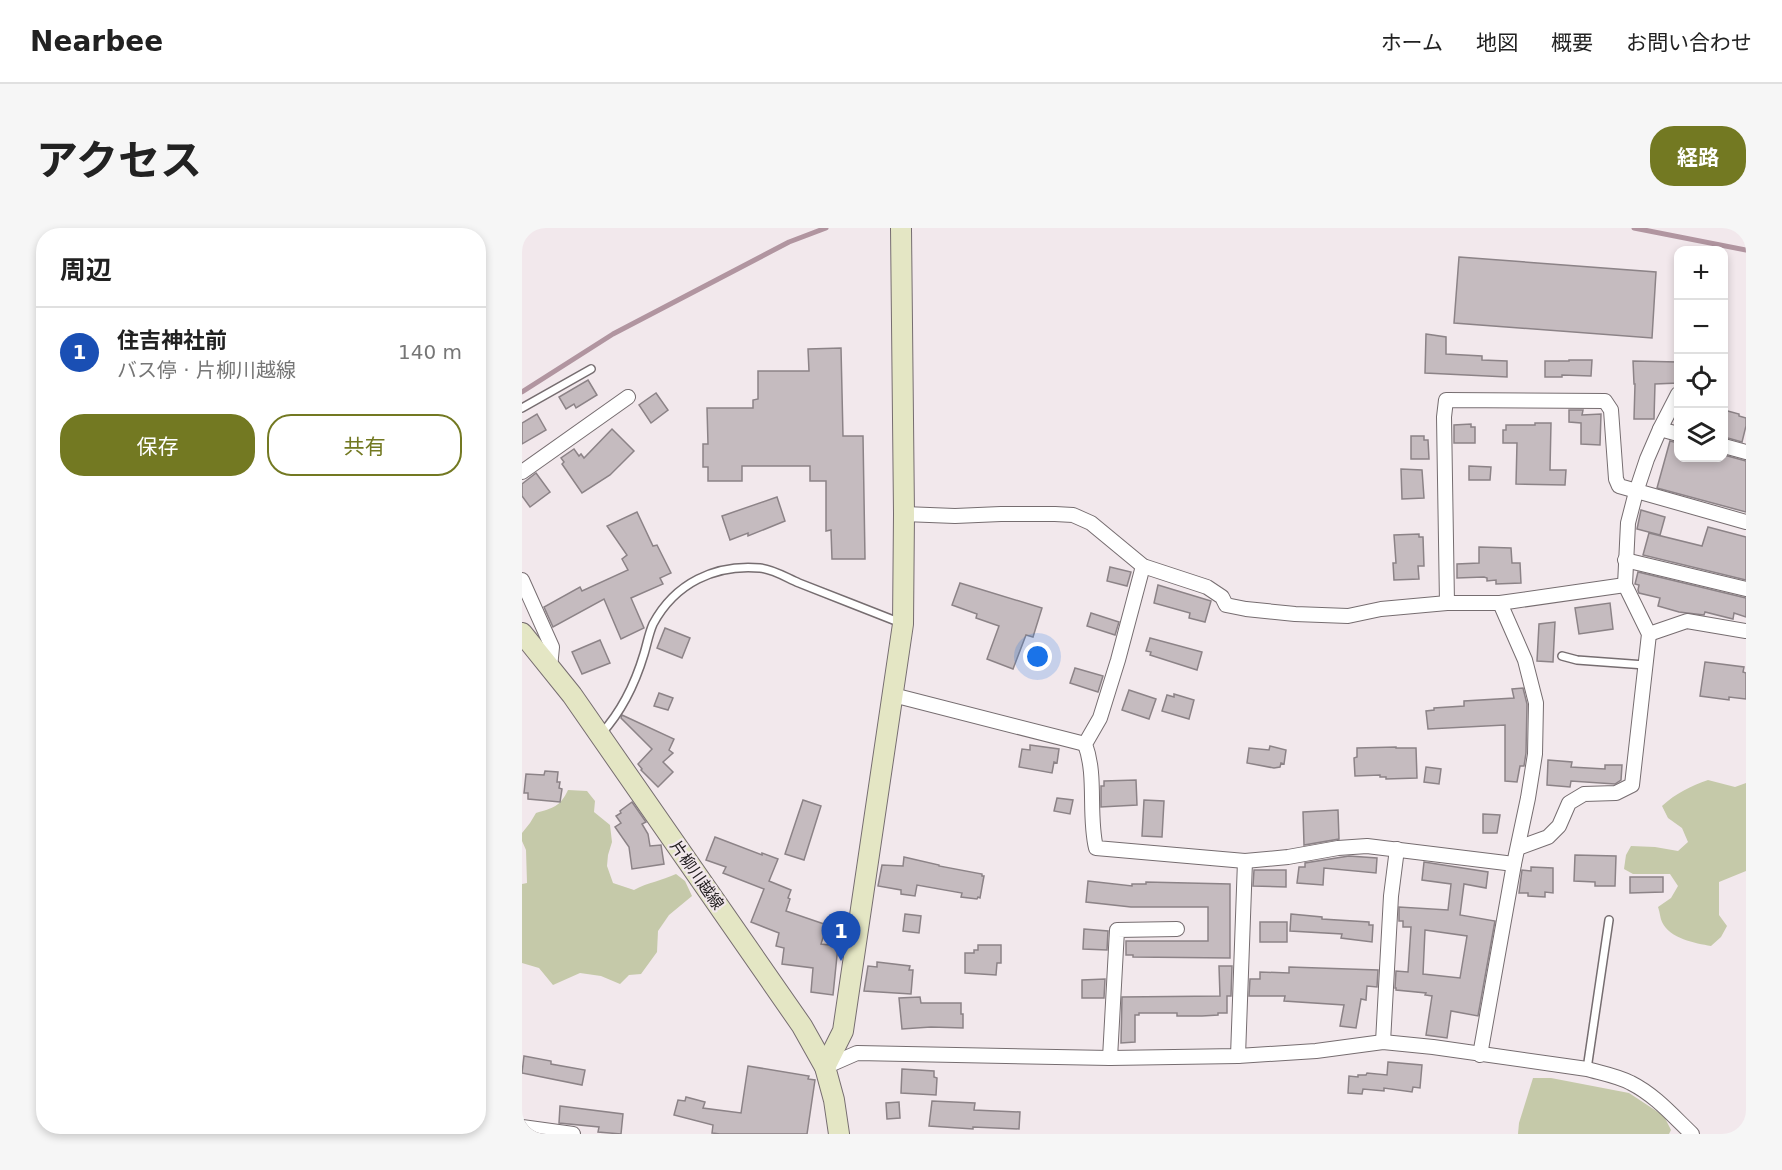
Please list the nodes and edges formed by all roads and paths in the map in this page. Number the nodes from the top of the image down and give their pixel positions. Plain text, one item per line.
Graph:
1 (901, 228) edge
2 (591, 369) dead end
3 (628, 397) dead end
4 (1674, 401) edge
5 (522, 408) edge
6 (1659, 429) junction
7 (1674, 433) edge
8 (1728, 447) edge
9 (1746, 452) edge
10 (522, 472) edge
11 (1636, 492) junction
12 (904, 514) junction
13 (1746, 522) edge
14 (1625, 560) junction
15 (1143, 566) junction
16 (522, 580) edge
17 (1625, 585) junction
18 (1746, 589) edge
19 (1447, 603) junction
20 (1500, 603) junction
21 (903, 624) junction
22 (1746, 631) edge
23 (522, 633) edge
24 (1649, 634) junction
25 (1562, 656) dead end
26 (1646, 665) junction
27 (550, 668) junction
28 (893, 695) junction
29 (600, 735) junction
30 (1085, 744) junction
31 (1518, 848) junction
32 (1396, 849) junction
33 (1245, 861) junction
34 (1514, 864) junction
35 (1609, 920) dead end
36 (1177, 929) dead end
37 (1383, 1042) junction
38 (1480, 1054) junction
39 (1238, 1056) junction
40 (1110, 1058) junction
41 (825, 1067) junction
42 (1587, 1069) junction
43 (522, 1127) edge
44 (573, 1134) edge
45 (838, 1134) edge
46 (1692, 1134) edge

1 - 12 street
2 - 5 lane
3 - 10 street
4 - 6 street
6 - 7 street
6 - 11 street
8 - 9 street
11 - 13 street
11 - 14 street
11 - 19 street
12 - 15 street
12 - 21 street
14 - 17 street
14 - 18 street
15 - 19 street
15 - 30 street
16 - 27 street
17 - 20 street
17 - 24 street
19 - 20 street
20 - 31 street
21 - 28 street
21 - 29 lane
22 - 24 street
23 - 27 street, 片柳川越線
24 - 26 street
25 - 26 lane
26 - 31 street
27 - 29 street, 片柳川越線
28 - 30 street
28 - 41 street
29 - 41 street, 片柳川越線
30 - 33 street
31 - 34 street
32 - 33 street
32 - 34 street
32 - 37 street
33 - 39 street
34 - 38 street
35 - 42 lane
36 - 40 street
37 - 38 street
37 - 39 street
38 - 42 street
39 - 40 street
40 - 41 street
41 - 45 street, 片柳川越線
42 - 46 street
43 - 44 street

